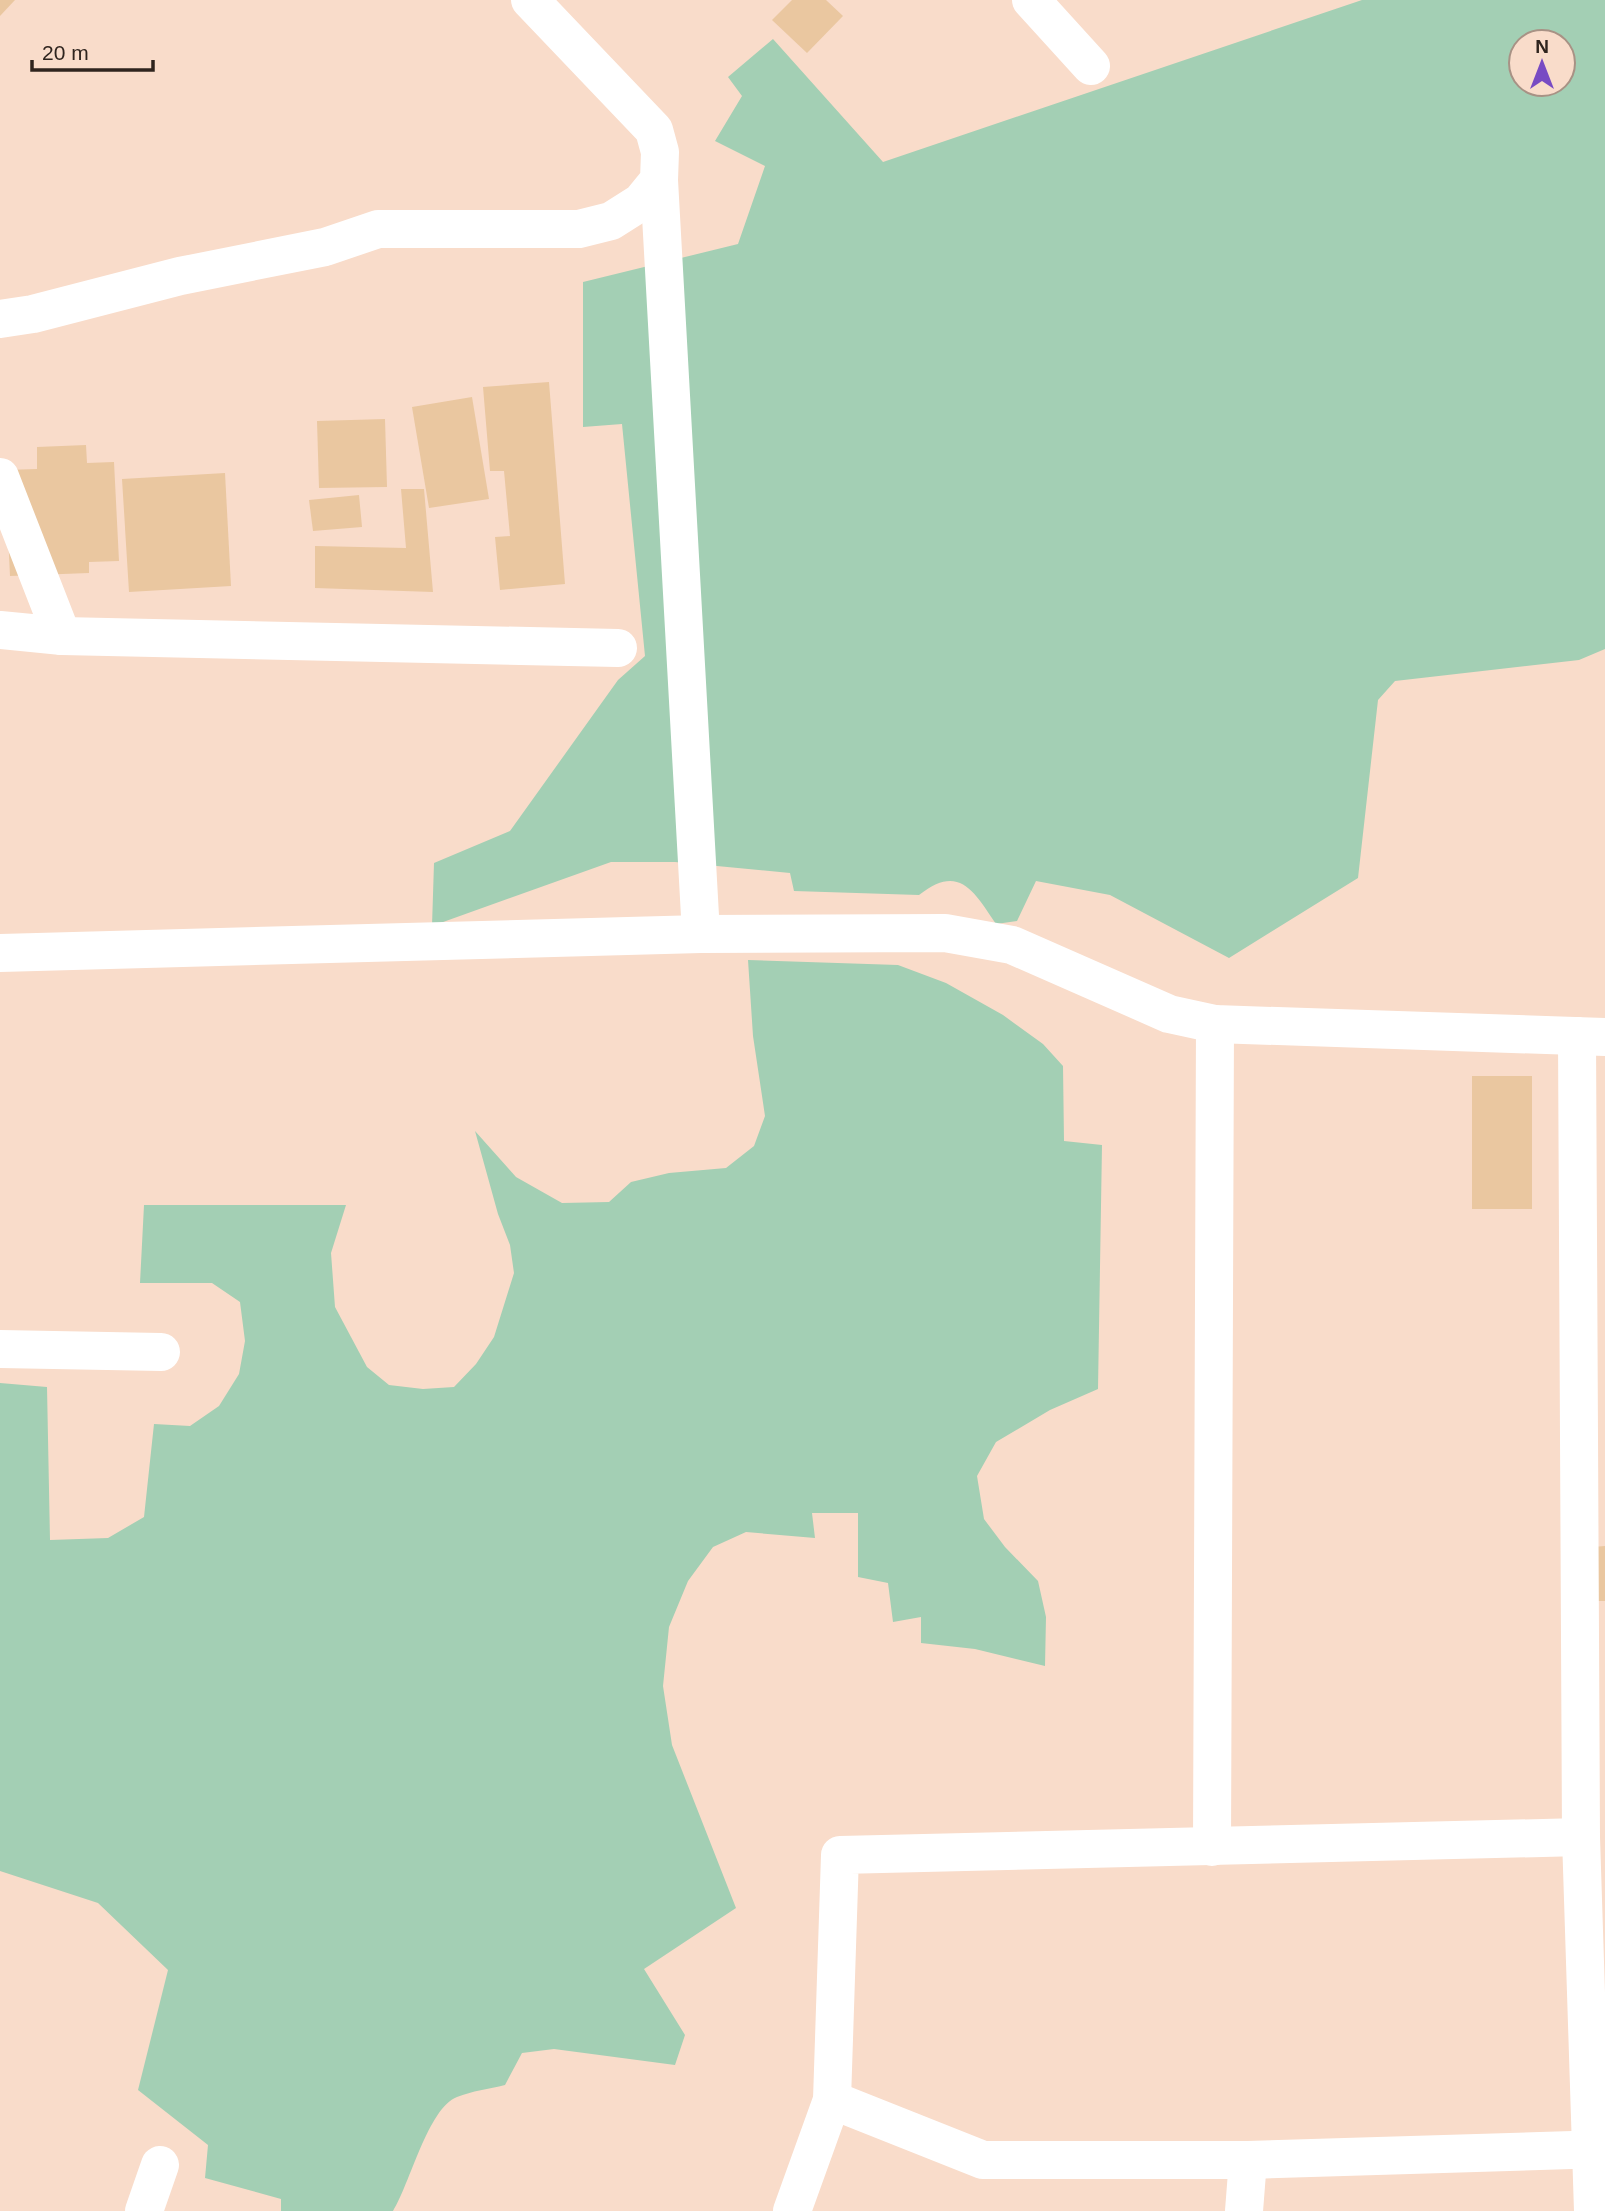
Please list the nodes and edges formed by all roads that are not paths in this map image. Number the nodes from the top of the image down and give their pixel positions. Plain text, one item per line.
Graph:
1 (530, 0) edge
2 (1031, 0) edge
3 (1091, 66) dead end
4 (659, 180) junction
5 (0, 319) edge
6 (0, 477) edge
7 (0, 630) edge
8 (62, 636) junction
9 (618, 648) dead end
10 (701, 934) junction
11 (0, 953) edge
12 (1215, 1024) junction
13 (1591, 1037) edge
14 (0, 1349) edge
15 (161, 1352) dead end
16 (1581, 1837) junction
17 (1212, 1847) junction
18 (832, 2100) junction
19 (1598, 2149) edge
20 (1248, 2160) junction
21 (160, 2165) dead end
22 (144, 2211) edge
23 (792, 2211) edge
24 (1244, 2211) edge
25 (1593, 2211) edge

1 - 4 street
2 - 3 street
4 - 5 street
4 - 10 street
6 - 8 street
7 - 8 street
8 - 9 street
10 - 11 street
10 - 12 street
12 - 13 street
12 - 17 street
13 - 16 street
14 - 15 street
16 - 17 street
16 - 19 street
17 - 18 street
18 - 20 street
18 - 23 street
19 - 20 street
19 - 25 street
20 - 24 street
21 - 22 street

